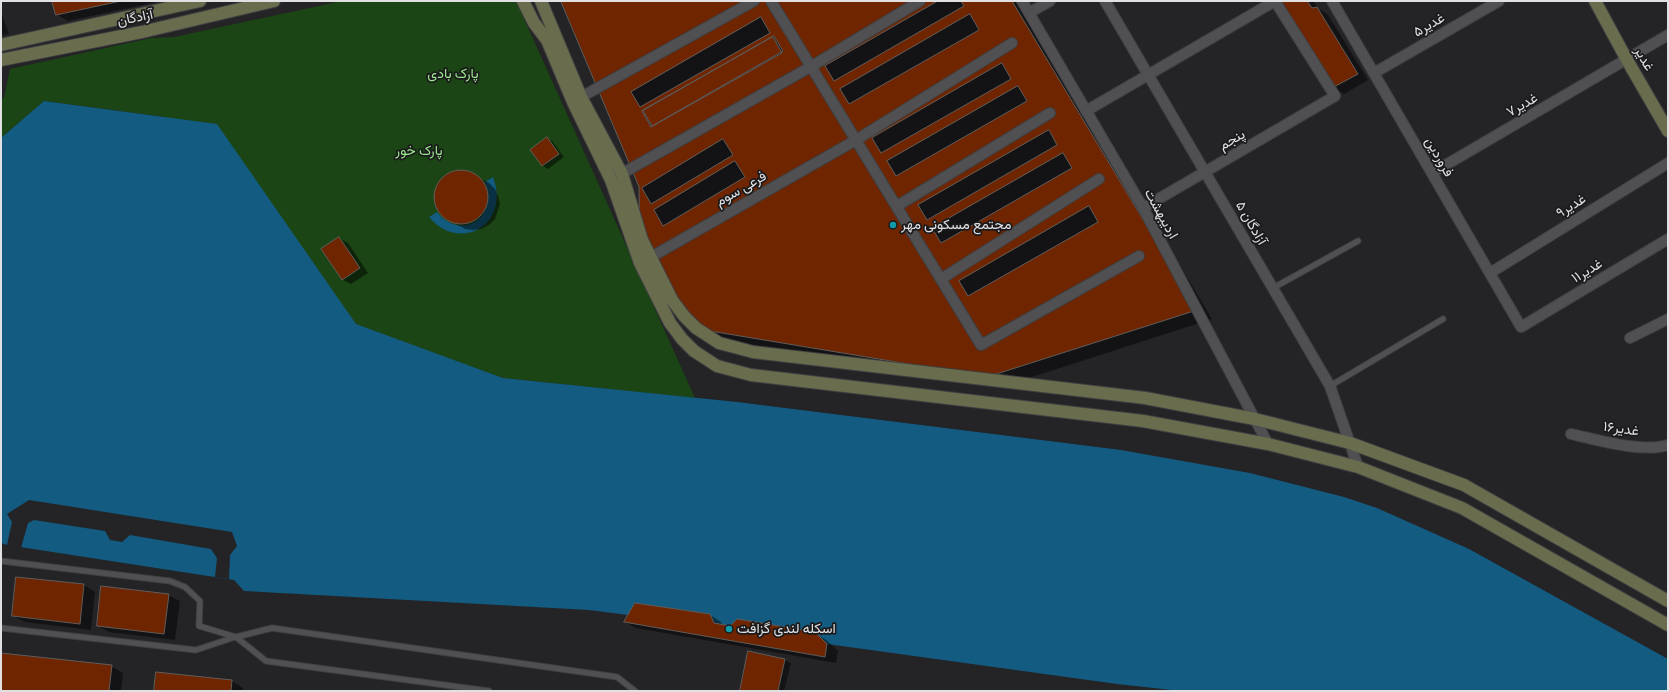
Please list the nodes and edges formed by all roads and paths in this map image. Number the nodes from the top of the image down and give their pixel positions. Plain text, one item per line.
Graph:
1 (200, 1) edge
2 (274, 1) edge
3 (523, 1) edge
4 (541, 1) edge
5 (754, 1) edge
6 (771, 1) edge
7 (920, 1) edge
8 (1022, 1) edge
9 (1050, 1) edge
10 (1105, 1) edge
11 (1275, 1) edge
12 (1332, 1) edge
13 (1498, 1) edge
14 (1595, 1) edge
15 (183, 3) edge
16 (1029, 13) junction
17 (1668, 35) edge
18 (1012, 43) dead end
19 (1, 45) edge
20 (1, 60) edge
21 (1627, 60) junction
22 (812, 66) junction
23 (1374, 73) junction
24 (1148, 75) junction
25 (577, 99) junction
26 (1086, 111) junction
27 (1050, 113) dead end
28 (1668, 131) edge
29 (856, 140) junction
30 (1668, 163) edge
31 (1205, 172) junction
32 (622, 174) junction
33 (1432, 174) junction
34 (1099, 179) dead end
35 (611, 180) junction
36 (897, 206) junction
37 (1142, 208) junction
38 (1668, 240) edge
39 (1358, 241) dead end
40 (1139, 256) dead end
41 (640, 263) junction
42 (1490, 272) junction
43 (941, 279) junction
44 (1273, 288) junction
45 (1443, 319) dead end
46 (1668, 319) edge
47 (1521, 327) joint
48 (1630, 338) dead end
49 (1330, 386) junction
50 (1254, 419) junction
51 (1571, 434) dead end
52 (1350, 443) junction
53 (1268, 444) junction
54 (1668, 445) edge
55 (1358, 466) junction
56 (1, 561) edge
57 (1668, 601) edge
58 (1668, 625) edge
59 (1, 628) edge
60 (236, 637) junction
61 (489, 691) edge
62 (634, 691) edge

1 - 15 street, آزادگان
2 - 20 street, آزادگان
3 - 25 street
4 - 25 street
5 - 25 street
6 - 22 street
7 - 22 street
8 - 16 street, اردیبهشت
9 - 16 street
10 - 24 street, آزادگان ۵
11 - 24 street
11 - 31 street, پنجم
12 - 23 street, فروردین
13 - 23 street, غدیر۵
14 - 21 street, غدیر
15 - 19 street, آزادگان
16 - 26 street, اردیبهشت
17 - 21 street, غدیر۷
18 - 29 street, فرعی سوم
21 - 28 street, غدیر
21 - 33 street, غدیر۷
22 - 29 street
22 - 32 street
23 - 33 street, فروردین
24 - 26 street
24 - 31 street, آزادگان ۵
25 - 32 street
25 - 35 street
26 - 37 street, اردیبهشت
27 - 36 street
29 - 36 street
29 - 41 street, فرعی سوم
30 - 42 street, غدیر۹
31 - 37 street, پنجم
31 - 44 street, آزادگان ۵
32 - 35 street
32 - 50 street
33 - 42 street, فروردین
34 - 43 street
35 - 41 street
36 - 43 street
37 - 50 street, اردیبهشت
38 - 47 street, غدیر۱۱
39 - 44 lane
40 - 43 street
41 - 53 street
42 - 47 street, فروردین
44 - 49 street, آزادگان ۵
45 - 49 lane
46 - 48 street
49 - 52 street, آزادگان ۵
50 - 52 street
50 - 53 street, اردیبهشت
51 - 54 street, غدیر۱۶
52 - 55 street, آزادگان ۵
52 - 57 street
53 - 55 street
55 - 58 street
56 - 60 lane
59 - 60 lane
60 - 61 lane
60 - 62 lane

